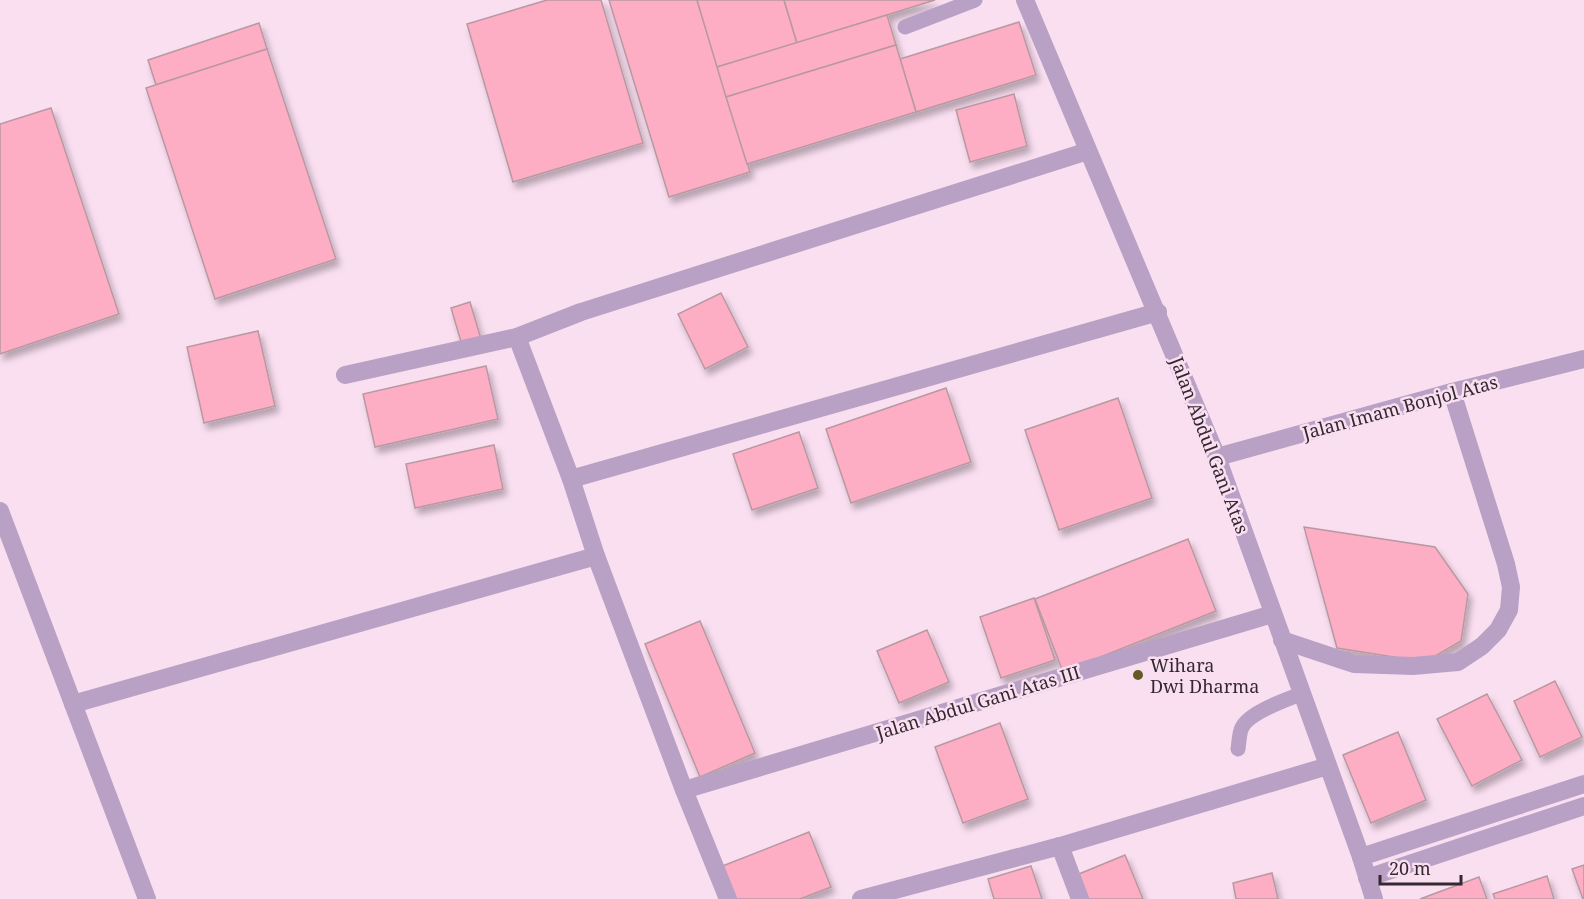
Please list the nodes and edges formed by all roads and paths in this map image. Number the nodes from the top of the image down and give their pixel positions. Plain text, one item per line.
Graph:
1 (975, 0) edge
2 (1025, 0) edge
3 (905, 27) dead end
4 (1088, 152) junction
5 (1158, 312) junction
6 (517, 337) junction
7 (1584, 359) edge
8 (345, 375) dead end
9 (1452, 392) junction
10 (1217, 457) junction
11 (571, 479) junction
12 (0, 511) edge
13 (596, 556) junction
14 (1272, 614) junction
15 (1282, 640) junction
16 (1301, 694) junction
17 (73, 704) junction
18 (1238, 749) dead end
19 (1328, 766) junction
20 (1584, 784) edge
21 (684, 790) junction
22 (1584, 806) edge
23 (1060, 846) junction
24 (1361, 857) junction
25 (1367, 878) junction
26 (147, 899) edge
27 (728, 899) edge
28 (861, 899) edge
29 (1080, 899) edge
30 (1374, 899) edge

1 - 3 lane
2 - 4 street, Jalan Abdul Gani Atas
4 - 5 street, Jalan Abdul Gani Atas
4 - 6 street
5 - 10 street, Jalan Abdul Gani Atas
5 - 11 street
6 - 8 street
6 - 11 street
7 - 9 street, Jalan Imam Bonjol Atas
9 - 10 street, Jalan Imam Bonjol Atas
9 - 15 street
10 - 14 street, Jalan Abdul Gani Atas
11 - 13 street
12 - 17 street
13 - 17 street
13 - 21 street
14 - 15 street, Jalan Abdul Gani Atas
14 - 21 street, Jalan Abdul Gani Atas III
15 - 16 street, Jalan Abdul Gani Atas
16 - 18 lane
16 - 19 street, Jalan Abdul Gani Atas
17 - 26 street
19 - 23 street
19 - 24 street, Jalan Abdul Gani Atas
20 - 24 street
21 - 27 street
22 - 25 street
23 - 28 street
23 - 29 street
24 - 25 street, Jalan Abdul Gani Atas
25 - 30 street, Jalan Abdul Gani Atas

